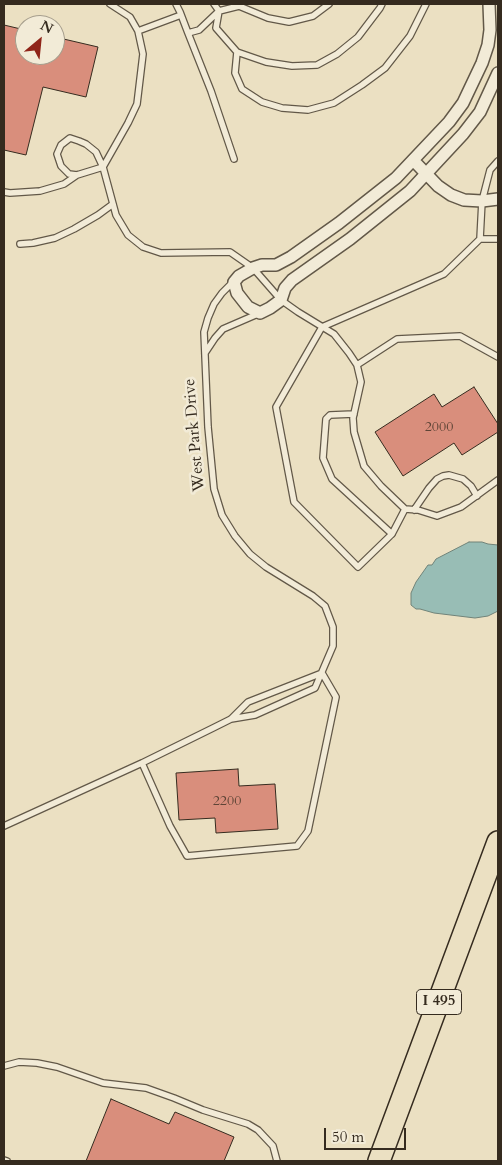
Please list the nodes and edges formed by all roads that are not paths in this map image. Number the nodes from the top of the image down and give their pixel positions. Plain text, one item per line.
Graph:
1 (110, 4) edge
2 (176, 4) edge
3 (214, 4) edge
4 (329, 4) edge
5 (382, 4) edge
6 (426, 4) edge
7 (489, 4) edge
8 (219, 11) junction
9 (181, 15) junction
10 (138, 30) junction
11 (188, 34) junction
12 (237, 52) junction
13 (498, 73) edge
14 (234, 159) dead end
15 (413, 160) junction
16 (498, 161) edge
17 (103, 167) junction
18 (426, 174) junction
19 (77, 175) junction
20 (4, 192) edge
21 (498, 199) edge
22 (482, 201) junction
23 (113, 204) junction
24 (480, 239) junction
25 (498, 239) edge
26 (20, 244) dead end
27 (253, 268) junction
28 (234, 282) junction
29 (280, 300) junction
30 (260, 313) junction
31 (322, 327) junction
32 (205, 353) junction
33 (498, 357) edge
34 (356, 365) junction
35 (354, 414) junction
36 (498, 480) edge
37 (477, 496) junction
38 (405, 509) junction
39 (414, 510) junction
40 (392, 534) junction
41 (322, 673) junction
42 (231, 719) junction
43 (142, 763) junction
44 (4, 826) edge
45 (498, 842) edge
46 (4, 1066) edge
47 (277, 1161) edge
48 (379, 1161) edge

1 - 10 lane
2 - 9 lane
3 - 8 lane
4 - 8 lane
5 - 12 lane
6 - 12 lane
7 - 15 street, West Park Drive
8 - 11 lane
8 - 12 lane
9 - 10 lane
9 - 11 lane
10 - 17 lane
11 - 14 lane
13 - 18 street
15 - 18 street
15 - 27 street, West Park Drive
16 - 22 lane
17 - 19 lane
17 - 19 lane
17 - 23 lane
18 - 22 street
18 - 29 street
19 - 20 lane
21 - 22 street
22 - 24 lane
23 - 26 lane
23 - 27 lane
24 - 25 lane
24 - 31 lane
27 - 28 street, West Park Drive
27 - 29 lane
28 - 30 street
28 - 32 lane, West Park Drive
29 - 30 street
29 - 31 lane
30 - 32 lane
31 - 34 lane
31 - 40 lane
32 - 41 lane, West Park Drive
33 - 34 lane
34 - 35 lane
35 - 38 lane
35 - 40 lane
36 - 37 lane
37 - 39 lane
37 - 39 lane
38 - 39 lane
38 - 40 lane
41 - 42 lane, West Park Drive
41 - 42 lane, West Park Drive
41 - 43 lane
42 - 43 lane, West Park Drive
43 - 44 lane, West Park Drive
45 - 48 highway, I 495
46 - 47 lane

